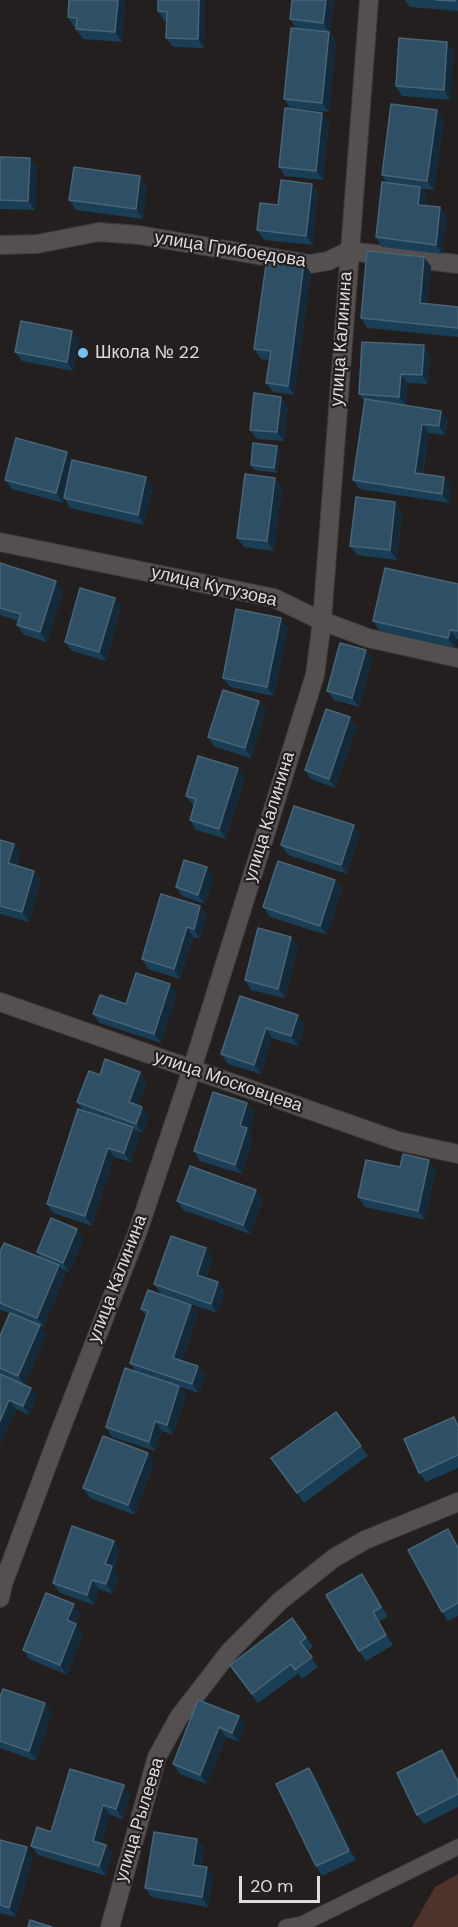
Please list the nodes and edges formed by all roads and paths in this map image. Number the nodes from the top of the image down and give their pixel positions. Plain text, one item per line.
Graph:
1 (369, 0) edge
2 (0, 244) edge
3 (349, 251) junction
4 (458, 264) edge
5 (0, 542) edge
6 (322, 621) junction
7 (458, 658) edge
8 (0, 1002) edge
9 (192, 1069) junction
10 (458, 1155) edge
11 (458, 1502) edge
12 (0, 1598) edge
13 (458, 1847) edge
14 (302, 1925) edge
15 (110, 1927) edge
16 (286, 1927) edge

1 - 3 street, улица Калинина
2 - 3 street, улица Грибоедова
3 - 4 street, улица Грибоедова
3 - 6 street, улица Калинина
5 - 6 street, улица Кутузова
6 - 7 street, улица Кутузова
6 - 9 street, улица Калинина
8 - 9 street, улица Московцева
9 - 10 street, улица Московцева
9 - 12 street, улица Калинина
11 - 15 street, улица Рылеева
13 - 14 lane
14 - 16 lane

